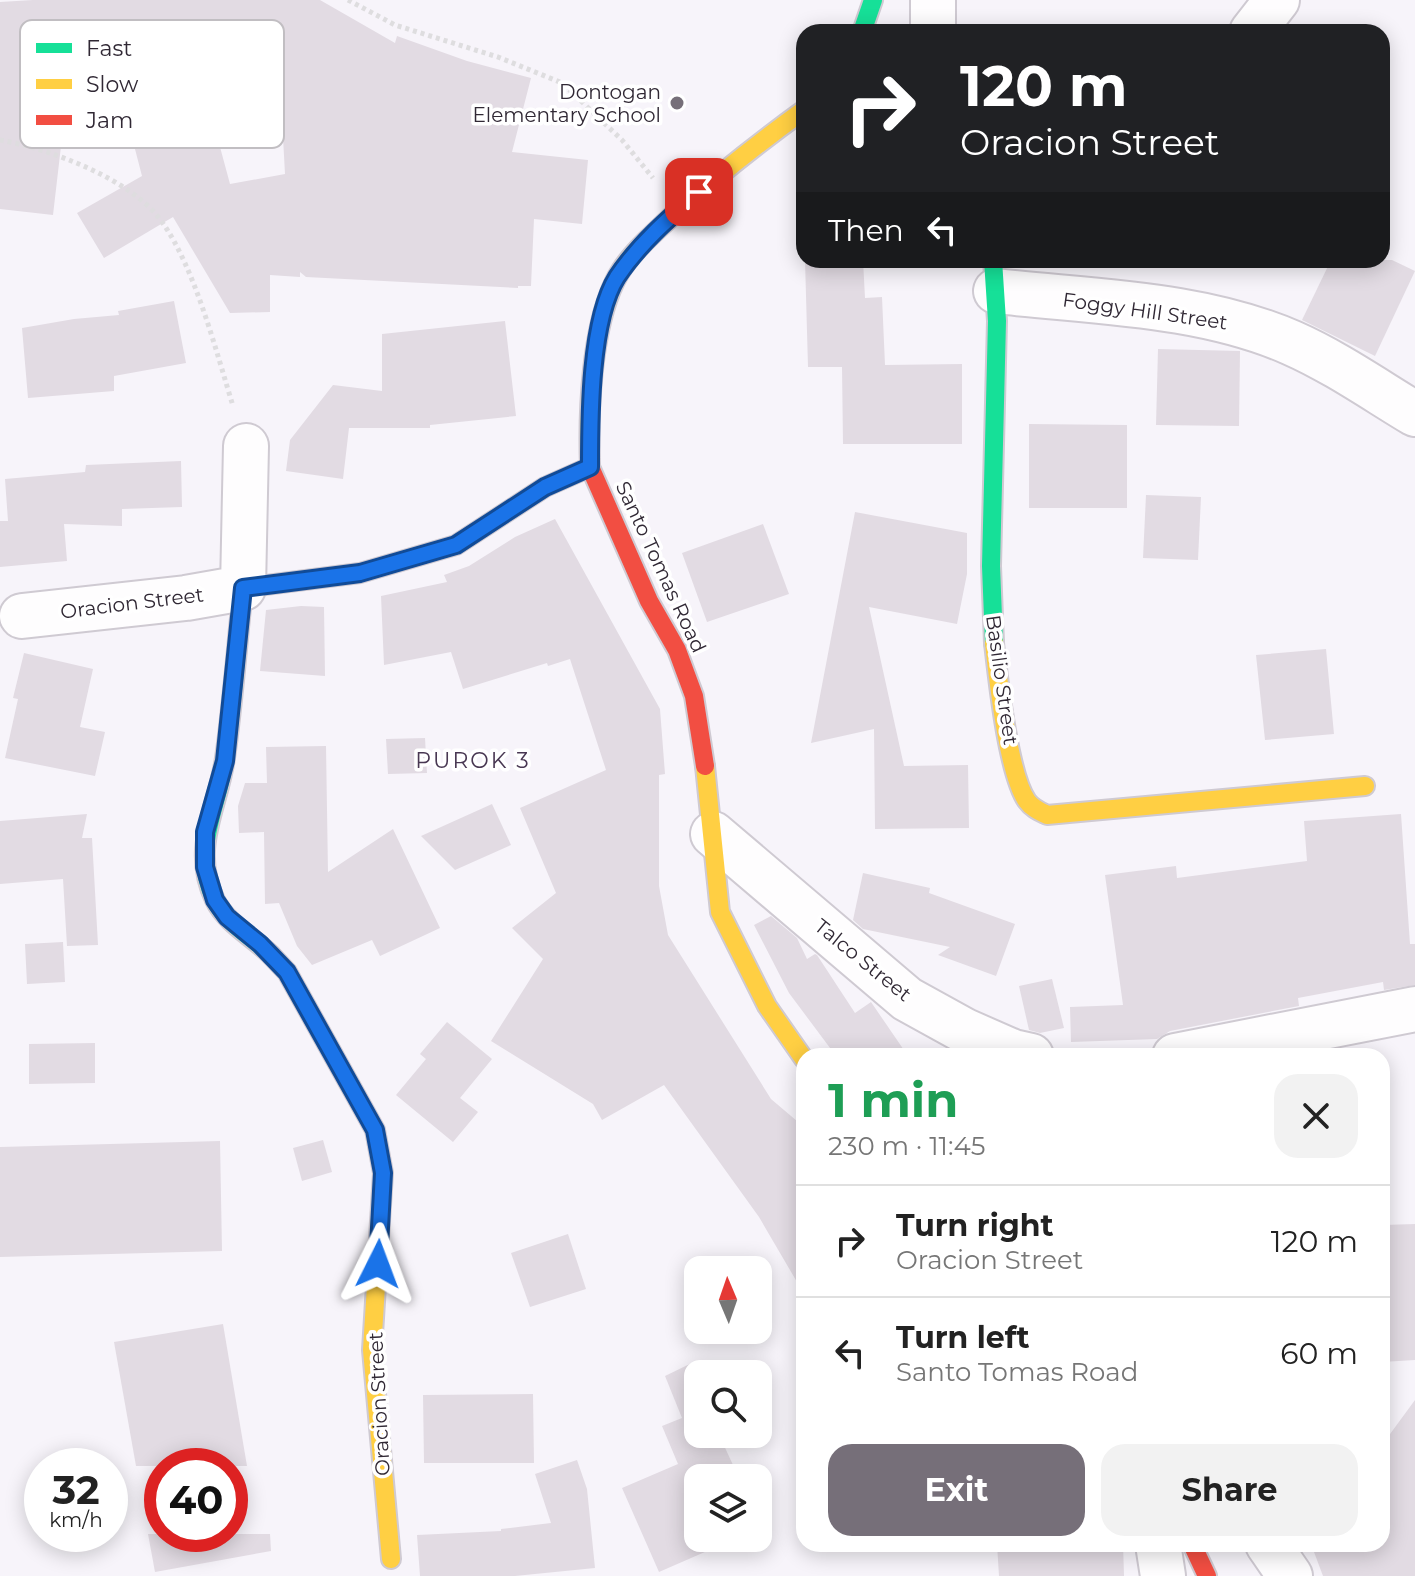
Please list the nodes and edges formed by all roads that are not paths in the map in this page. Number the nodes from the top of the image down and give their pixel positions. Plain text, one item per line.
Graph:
1 (873, 0) edge
2 (933, 0) edge
3 (1277, 0) edge
4 (865, 24) edge
5 (933, 24) edge
6 (1258, 24) edge
7 (796, 116) edge
8 (994, 276) edge
9 (1415, 414) edge
10 (246, 446) road end
11 (590, 467) junction
12 (243, 588) junction
13 (22, 616) dead end
14 (1365, 786) dead end
15 (713, 834) junction
16 (1415, 1009) edge
17 (796, 1048) edge
18 (1004, 1048) edge
19 (1216, 1048) edge
20 (1159, 1552) edge
21 (1196, 1552) edge
22 (1274, 1552) edge
23 (391, 1559) dead end
24 (1163, 1576) edge
25 (1207, 1576) edge
26 (1290, 1576) edge

1 - 4 street
2 - 5 street
3 - 6 street
7 - 11 street, Santo Tomas Road
8 - 9 street, Foggy Hill Street
8 - 14 street, Basilio Street
10 - 12 street
11 - 12 street, Oracion Street
11 - 15 street, Santo Tomas Road
12 - 13 street, Oracion Street
12 - 23 street, Oracion Street
15 - 17 street, Santo Tomas Road
15 - 18 street, Talco Street
16 - 19 street
20 - 24 street
21 - 25 street
22 - 26 street

